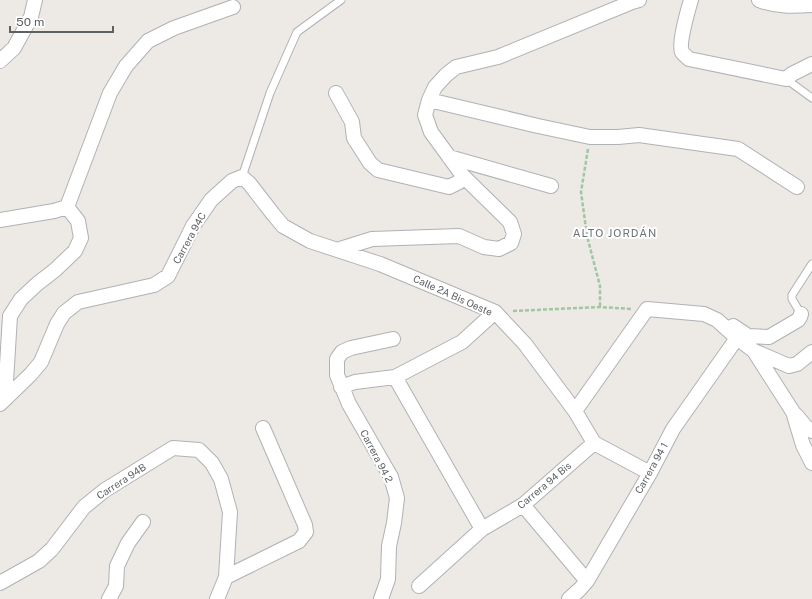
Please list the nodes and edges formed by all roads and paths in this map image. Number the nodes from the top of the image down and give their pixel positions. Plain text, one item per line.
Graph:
1 (35, 0) edge
2 (341, 0) edge
3 (639, 0) edge
4 (691, 0) edge
5 (759, 0) edge
6 (812, 5) edge
7 (233, 7) dead end
8 (0, 61) edge
9 (812, 64) edge
10 (786, 79) junction
11 (336, 93) dead end
12 (812, 98) edge
13 (429, 100) junction
14 (590, 137) junction
15 (449, 157) junction
16 (463, 176) junction
17 (242, 177) junction
18 (550, 186) dead end
19 (797, 187) dead end
20 (67, 206) junction
21 (0, 220) edge
22 (337, 250) junction
23 (812, 264) edge
24 (600, 307) junction
25 (647, 309) junction
26 (495, 312) junction
27 (802, 314) joint
28 (717, 320) junction
29 (737, 338) junction
30 (393, 339) dead end
31 (754, 351) junction
32 (812, 352) edge
33 (395, 377) junction
34 (341, 387) junction
35 (3, 401) edge
36 (575, 411) junction
37 (793, 412) junction
38 (263, 428) dead end
39 (812, 431) edge
40 (594, 443) junction
41 (812, 463) edge
42 (650, 472) junction
43 (523, 505) junction
44 (143, 522) dead end
45 (482, 529) junction
46 (226, 577) junction
47 (587, 581) junction
48 (0, 583) edge
49 (419, 586) dead end
50 (109, 599) edge
51 (217, 599) edge
52 (381, 599) edge
53 (569, 599) edge

1 - 8 street
2 - 17 lane
3 - 13 street
4 - 10 street
5 - 6 street
7 - 20 street
9 - 10 street
10 - 12 lane
11 - 16 street
13 - 14 street
13 - 15 street
14 - 19 street
14 - 24 path
15 - 16 street
15 - 18 street
16 - 22 street
17 - 22 street, Calle 2A Bis Oeste
17 - 35 street, Carrera 94C
20 - 21 street
20 - 35 street
22 - 26 street, Calle 2A Bis Oeste
23 - 27 lane
24 - 25 path
24 - 26 path
25 - 28 street
25 - 36 street
26 - 33 street
26 - 36 street, Calle 2A Bis Oeste
27 - 28 street
28 - 29 street
29 - 31 street
29 - 42 street, Carrera 94 1
30 - 34 street, Carrera 94 2
31 - 32 street
31 - 37 street
33 - 34 street
33 - 45 street
34 - 52 street, Carrera 94 2
36 - 40 street, Calle 2A Bis Oeste
37 - 39 street
37 - 41 street
38 - 46 street
40 - 42 street
40 - 43 street, Carrera 94 Bis
42 - 47 street, Carrera 94 1
43 - 45 street, Carrera 94 Bis
43 - 47 street
44 - 50 street
45 - 49 street, Carrera 94 Bis
46 - 48 street, Carrera 94B
46 - 51 street
47 - 53 street, Carrera 94 1

